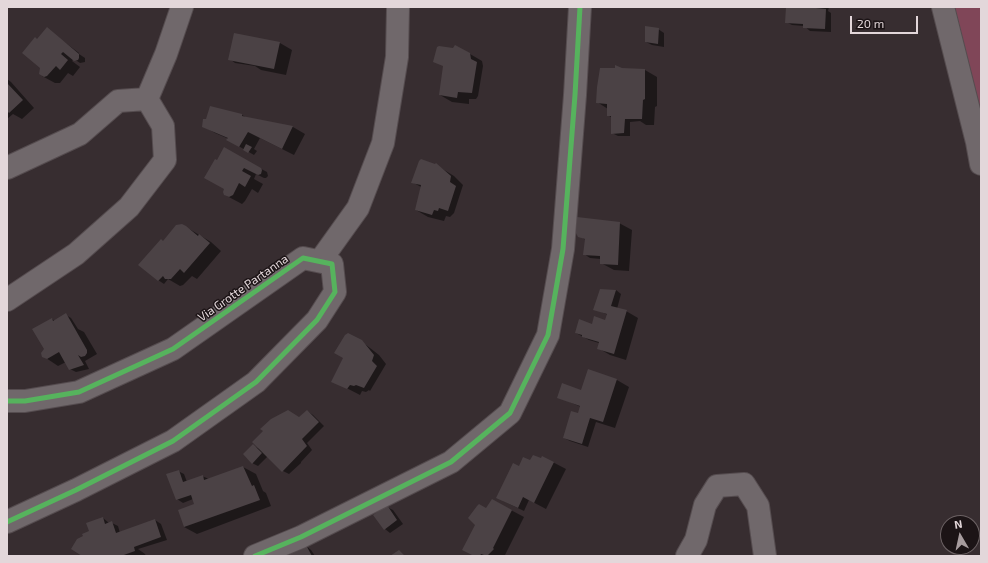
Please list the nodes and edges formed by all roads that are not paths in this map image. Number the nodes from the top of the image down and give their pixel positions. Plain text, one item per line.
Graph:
1 (182, 7) edge
2 (398, 7) edge
3 (580, 7) edge
4 (943, 7) edge
5 (147, 99) junction
6 (981, 164) edge
7 (7, 168) edge
8 (320, 261) junction
9 (7, 300) edge
10 (7, 402) edge
11 (7, 522) edge
12 (255, 556) edge
13 (687, 556) edge
14 (765, 556) edge

1 - 5 street
2 - 8 street
3 - 12 street
4 - 6 street
5 - 7 street
5 - 9 street
8 - 10 street, Via Grotte Partanna
8 - 11 street
13 - 14 street

